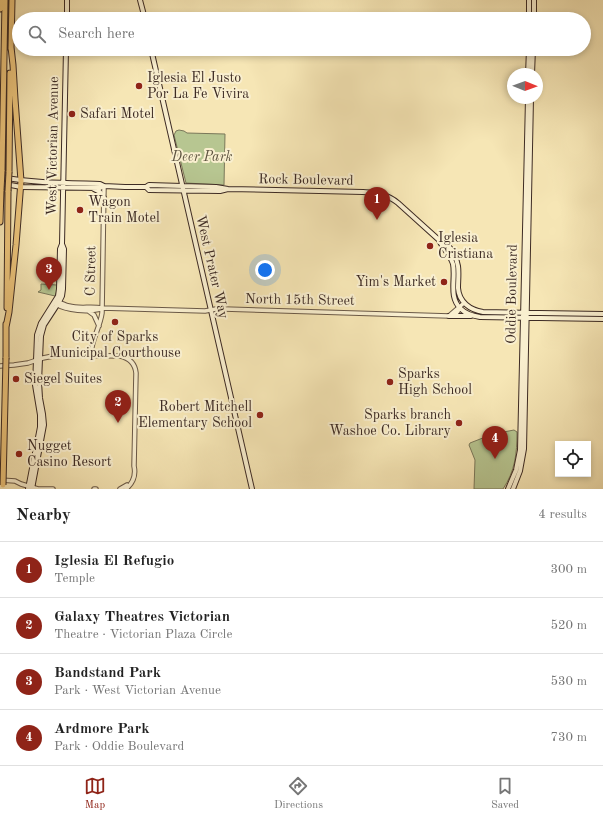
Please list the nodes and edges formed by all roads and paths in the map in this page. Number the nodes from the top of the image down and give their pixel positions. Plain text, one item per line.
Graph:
1 (1, 0) edge
2 (5, 0) edge
3 (12, 0) edge
4 (67, 0) edge
5 (140, 0) edge
6 (529, 0) edge
7 (534, 0) edge
8 (0, 9) edge
9 (67, 12) edge
10 (143, 12) edge
11 (529, 12) edge
12 (534, 12) edge
13 (11, 47) junction
14 (66, 56) edge
15 (154, 56) edge
16 (529, 56) edge
17 (532, 56) edge
18 (528, 68) edge
19 (532, 68) edge
20 (528, 104) edge
21 (531, 104) edge
22 (0, 177) edge
23 (0, 183) edge
24 (21, 184) junction
25 (63, 185) junction
26 (104, 186) junction
27 (94, 188) junction
28 (183, 188) junction
29 (104, 198) junction
30 (0, 222) edge
31 (439, 240) junction
32 (57, 303) junction
33 (464, 303) junction
34 (102, 308) junction
35 (460, 308) junction
36 (86, 310) junction
37 (211, 310) junction
38 (603, 314) edge
39 (525, 315) junction
40 (449, 316) junction
41 (476, 316) junction
42 (603, 319) edge
43 (99, 326) junction
44 (6, 327) junction
45 (91, 355) junction
46 (37, 360) junction
47 (0, 366) edge
48 (134, 466) junction
49 (0, 480) edge
50 (3, 488) edge
51 (30, 488) edge
52 (54, 489) edge
53 (120, 489) edge
54 (126, 489) edge
55 (252, 489) edge
56 (508, 489) edge
57 (513, 489) edge

1 - 8 highway
2 - 30 highway, bridge
3 - 13 highway
4 - 9 main road
5 - 10 main road
6 - 11 main road
7 - 12 main road
13 - 24 highway
13 - 44 highway, bridge
14 - 25 main road, West Victorian Avenue
15 - 28 main road, West Prater Way
16 - 18 main road
17 - 19 main road
20 - 39 main road, Oddie Boulevard
21 - 39 main road, Oddie Boulevard
22 - 24 main road, Rock Boulevard
23 - 24 main road, Rock Boulevard
24 - 25 main road, Rock Boulevard
24 - 44 highway
25 - 26 main road, Rock Boulevard
25 - 27 main road, Rock Boulevard
25 - 32 main road, West Victorian Avenue
26 - 27 main road, Rock Boulevard
26 - 28 main road, Rock Boulevard
26 - 29 street, C Street
27 - 29 main road
28 - 31 main road, Rock Boulevard
28 - 37 main road, West Prater Way
29 - 34 street, C Street
31 - 33 main road, Rock Boulevard
31 - 35 main road, Rock Boulevard
32 - 34 street, North 15th Street
32 - 36 street, North 15th Street
32 - 46 main road, West Victorian Avenue
33 - 35 street
33 - 39 main road
34 - 36 street, North 15th Street
34 - 37 street, North 15th Street
34 - 43 street, C Street
35 - 40 street
35 - 41 main road
36 - 43 street
37 - 40 street, North 15th Street
37 - 55 main road, West Prater Way
38 - 39 main road
39 - 41 main road
39 - 42 main road
39 - 56 main road, Oddie Boulevard
39 - 57 main road, Oddie Boulevard
40 - 41 main road
43 - 45 street, C Street
44 - 50 highway, bridge
45 - 46 street
45 - 48 street
46 - 47 street
46 - 51 main road, West Victorian Avenue
48 - 53 street
48 - 54 street
49 - 51 street
51 - 52 street

